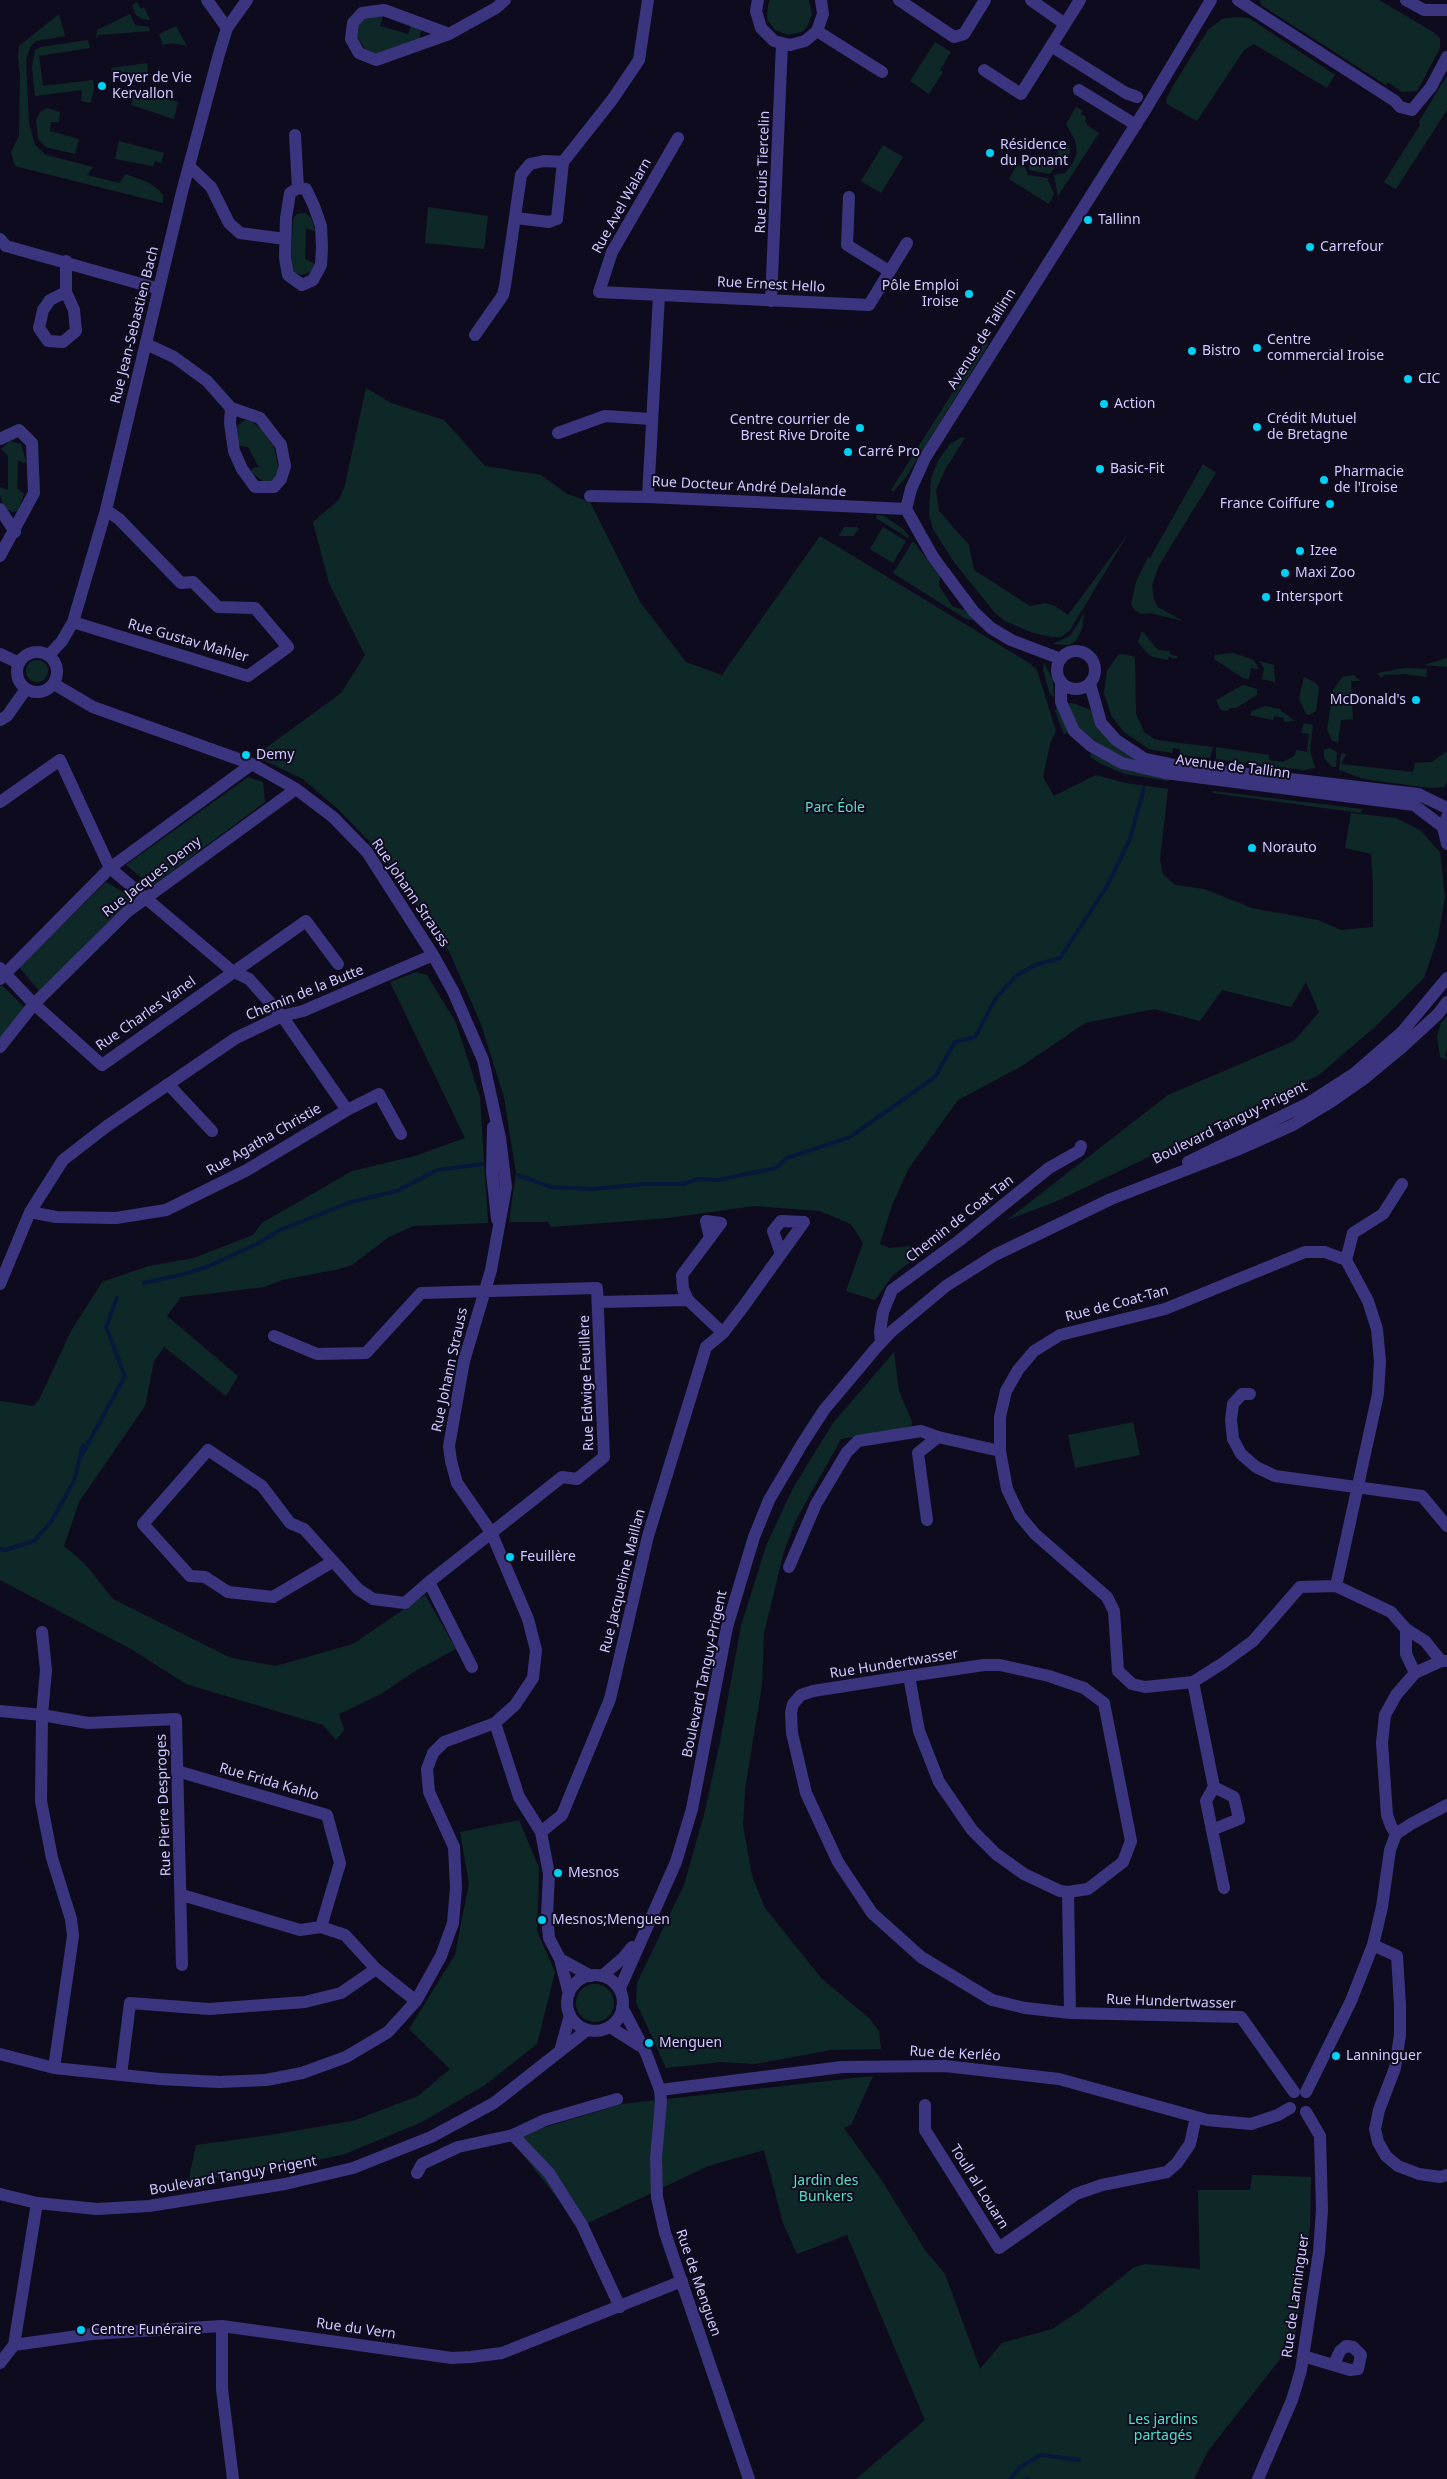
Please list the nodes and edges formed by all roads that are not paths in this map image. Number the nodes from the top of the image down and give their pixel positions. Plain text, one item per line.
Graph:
1 (207, 0) edge
2 (247, 0) edge
3 (505, 0) edge
4 (648, 0) edge
5 (745, 0) edge
6 (899, 0) edge
7 (985, 0) edge
8 (1030, 0) edge
9 (1080, 0) edge
10 (1211, 0) edge
11 (1238, 0) edge
12 (1406, 0) edge
13 (823, 2) edge
14 (757, 5) edge
15 (1447, 10) edge
16 (1065, 24) junction
17 (227, 28) junction
18 (817, 31) junction
19 (449, 34) junction
20 (782, 44) junction
21 (1051, 46) junction
22 (1447, 57) edge
23 (984, 70) dead end
24 (882, 72) dead end
25 (1078, 90) dead end
26 (1137, 97) dead end
27 (1136, 125) junction
28 (295, 135) dead end
29 (678, 138) dead end
30 (563, 162) junction
31 (189, 166) junction
32 (298, 188) junction
33 (849, 197) dead end
34 (516, 218) junction
35 (285, 239) junction
36 (907, 243) dead end
37 (2, 246) edge
38 (66, 262) junction
39 (889, 271) junction
40 (159, 289) junction
41 (66, 292) dead end
42 (599, 292) joint
43 (659, 295) junction
44 (771, 301) junction
45 (475, 335) dead end
46 (146, 344) junction
47 (231, 408) junction
48 (652, 419) junction
49 (558, 433) dead end
50 (0, 439) edge
51 (590, 496) dead end
52 (648, 496) junction
53 (0, 509) edge
54 (906, 509) junction
55 (106, 510) junction
56 (14, 532) junction
57 (0, 556) edge
58 (73, 622) junction
59 (0, 654) edge
60 (49, 655) junction
61 (1061, 659) junction
62 (19, 663) junction
63 (1061, 682) junction
64 (54, 684) junction
65 (1090, 684) junction
66 (26, 689) junction
67 (0, 720) edge
68 (252, 764) junction
69 (296, 789) junction
70 (0, 802) edge
71 (1447, 808) edge
72 (1445, 822) edge
73 (1447, 844) edge
74 (110, 868) junction
75 (146, 898) junction
76 (433, 955) junction
77 (338, 964) dead end
78 (232, 972) junction
79 (2, 973) edge
80 (1445, 981) edge
81 (1447, 1002) edge
82 (34, 1004) junction
83 (282, 1016) junction
84 (0, 1047) edge
85 (168, 1084) junction
86 (347, 1110) junction
87 (212, 1131) dead end
88 (401, 1134) dead end
89 (1081, 1146) dead end
90 (1402, 1184) dead end
91 (1111, 1199) junction
92 (30, 1212) junction
93 (710, 1238) dead end
94 (781, 1254) dead end
95 (1346, 1260) junction
96 (3, 1266) edge
97 (0, 1284) edge
98 (483, 1292) junction
99 (688, 1300) junction
100 (599, 1302) junction
101 (724, 1332) junction
102 (274, 1336) dead end
103 (880, 1337) junction
104 (1250, 1394) dead end
105 (938, 1438) junction
106 (1000, 1451) junction
107 (1357, 1486) junction
108 (927, 1520) dead end
109 (1447, 1526) edge
110 (491, 1532) junction
111 (332, 1562) junction
112 (789, 1567) dead end
113 (429, 1582) junction
114 (1336, 1586) junction
115 (1406, 1629) junction
116 (42, 1632) dead end
117 (1444, 1661) edge
118 (472, 1667) dead end
119 (1415, 1672) junction
120 (910, 1676) junction
121 (1193, 1682) junction
122 (0, 1712) edge
123 (42, 1715) junction
124 (495, 1723) junction
125 (177, 1771) junction
126 (1214, 1787) junction
127 (1447, 1805) edge
128 (1212, 1830) junction
129 (541, 1832) junction
130 (1396, 1834) junction
131 (1224, 1888) dead end
132 (1068, 1892) junction
133 (182, 1895) junction
134 (321, 1927) junction
135 (648, 1927) junction
136 (1373, 1945) junction
137 (560, 1959) junction
138 (182, 1965) dead end
139 (376, 1969) junction
140 (596, 1976) junction
141 (620, 1988) junction
142 (569, 1994) junction
143 (416, 2001) junction
144 (622, 2007) junction
145 (1070, 2013) junction
146 (570, 2015) junction
147 (610, 2027) junction
148 (587, 2030) junction
149 (640, 2046) junction
150 (560, 2051) junction
151 (0, 2054) edge
152 (54, 2068) junction
153 (121, 2075) junction
154 (660, 2090) junction
155 (1300, 2092) junction
156 (617, 2098) dead end
157 (925, 2104) dead end
158 (1290, 2108) junction
159 (1306, 2112) junction
160 (1196, 2118) junction
161 (513, 2135) junction
162 (417, 2173) dead end
163 (1447, 2175) edge
164 (0, 2194) edge
165 (37, 2203) junction
166 (682, 2281) junction
167 (620, 2307) junction
168 (222, 2326) junction
169 (14, 2345) junction
170 (1303, 2356) junction
171 (0, 2363) edge
172 (1334, 2364) dead end
173 (233, 2479) edge
174 (749, 2479) edge
175 (1258, 2479) edge

1 - 17 street
2 - 17 street, Rue Jean-Sebastien Bach
3 - 19 street
4 - 30 street
5 - 14 street
6 - 7 street
8 - 16 street
9 - 16 street
10 - 27 street, Avenue de Tallinn
11 - 22 street
12 - 15 street
13 - 18 street
14 - 20 street
16 - 21 street
17 - 31 street, Rue Jean-Sebastien Bach
18 - 20 street
18 - 24 street
19 - 19 street
20 - 44 street, Rue Louis Tiercelin
21 - 23 street
21 - 26 street
25 - 27 street
27 - 54 street, Avenue de Tallinn
28 - 32 street
29 - 42 street, Rue Avel Walarn
30 - 34 street
30 - 34 street
31 - 35 street
31 - 40 street, Rue Jean-Sebastien Bach
32 - 35 street
32 - 35 street
33 - 39 street
34 - 45 street
36 - 39 street, Rue Ernest Hello
37 - 38 street
38 - 40 street
38 - 41 street
39 - 44 street, Rue Ernest Hello
40 - 46 street, Rue Jean-Sebastien Bach
42 - 43 street, Rue Ernest Hello
43 - 44 street, Rue Ernest Hello
43 - 48 street
46 - 47 street
46 - 55 street, Rue Jean-Sebastien Bach
47 - 47 street
48 - 49 street
48 - 52 street
50 - 56 street
51 - 52 street, Rue Docteur André Delalande
52 - 54 street, Rue Docteur André Delalande
53 - 56 street
54 - 61 street
55 - 58 street, Rue Jean-Sebastien Bach
55 - 58 street, Rue Gustav Mahler
56 - 57 street
58 - 60 street, Rue Jean-Sebastien Bach
59 - 62 street
60 - 62 street
60 - 64 street
61 - 63 street
61 - 65 street
62 - 66 street
63 - 65 street
63 - 72 street, Avenue de Tallinn
64 - 66 street
64 - 68 street, Rue Johann Strauss
65 - 71 street, Avenue de Tallinn
66 - 67 street
68 - 69 street, Rue Johann Strauss
68 - 74 street, Rue Jacques Demy
69 - 75 street, Rue Jacques Demy
69 - 76 street, Rue Johann Strauss
70 - 74 street
72 - 73 street
74 - 75 street
74 - 79 street, Rue Jacques Demy
75 - 78 street
75 - 82 street, Rue Jacques Demy
76 - 83 street, Chemin de la Butte
76 - 98 street, Rue Johann Strauss
77 - 78 street, Rue Charles Vanel
78 - 82 street, Rue Charles Vanel
78 - 83 street
79 - 82 street
80 - 91 street, Boulevard Tanguy-Prigent
81 - 91 street, Boulevard Tanguy-Prigent
82 - 84 street, Rue Jacques Demy
83 - 85 street, Chemin de la Butte
83 - 86 street
85 - 87 street
85 - 92 street, Chemin de la Butte
86 - 88 street, Rue Agatha Christie
86 - 92 street, Rue Agatha Christie
89 - 103 street, Chemin de Coat Tan
90 - 95 street
91 - 103 street, Boulevard Tanguy-Prigent
92 - 96 street, Chemin de la Butte
93 - 99 street
94 - 101 street, Rue Jacqueline Maillan
95 - 106 street, Rue de Coat-Tan
95 - 107 street
96 - 97 street, Chemin de la Butte
98 - 100 street, Rue Edwige Feuillère
98 - 102 street
98 - 110 street, Rue Johann Strauss
99 - 100 street
99 - 101 street
100 - 110 street, Rue Edwige Feuillère
101 - 129 street, Rue Jacqueline Maillan
103 - 135 street, Boulevard Tanguy-Prigent
104 - 107 street
105 - 106 street
105 - 108 street
105 - 112 street
106 - 121 street, Rue de Coat-Tan
107 - 109 street
107 - 114 street
110 - 113 street
110 - 124 street, Rue Johann Strauss
111 - 111 street
111 - 113 street
113 - 118 street
114 - 115 street, Rue de Coat-Tan
114 - 121 street, Rue de Coat-Tan
115 - 117 street, Rue de Coat-Tan
115 - 119 street
116 - 123 street
117 - 119 street
119 - 130 street
120 - 132 street
120 - 132 street, Rue Hundertwasser
120 - 145 street, Rue Hundertwasser
121 - 126 street
122 - 123 street
123 - 125 street, Rue Pierre Desproges
123 - 152 street
124 - 129 street
124 - 143 street
125 - 133 street, Rue Pierre Desproges
125 - 134 street, Rue Frida Kahlo
126 - 128 street
126 - 128 street
127 - 130 street
128 - 131 street
129 - 137 street
130 - 136 street
132 - 145 street
133 - 134 street
133 - 138 street, Rue Pierre Desproges
134 - 139 street
135 - 140 street, Boulevard Tanguy-Prigent
135 - 141 street, Boulevard Tanguy-Prigent
136 - 155 street
136 - 163 street
137 - 140 street
137 - 142 street
139 - 143 street
139 - 153 street
140 - 141 street
140 - 142 street
141 - 144 street
142 - 146 street
143 - 153 street
144 - 147 street
144 - 149 street
145 - 155 street, Rue Hundertwasser
146 - 148 street
146 - 150 street
147 - 148 street
147 - 149 street
148 - 150 street, Boulevard Tanguy Prigent
149 - 154 street
150 - 165 street, Boulevard Tanguy Prigent
151 - 152 street
152 - 153 street
154 - 160 street, Rue de Kerléo
154 - 166 street, Rue de Menguen
155 - 158 street
155 - 159 street
156 - 161 street
157 - 160 street, Toull al Louarn
158 - 159 street
158 - 160 street, Rue de Kerléo
159 - 170 street, Rue de Lanninguer
161 - 162 street
161 - 167 street
164 - 165 street, Boulevard Tanguy Prigent
165 - 169 street
166 - 167 street, Rue du Vern
166 - 174 street, Rue de Menguen
167 - 168 street, Rue du Vern
168 - 169 street, Rue du Vern
168 - 173 street
169 - 171 street
170 - 172 street
170 - 175 street, Rue de Lanninguer

